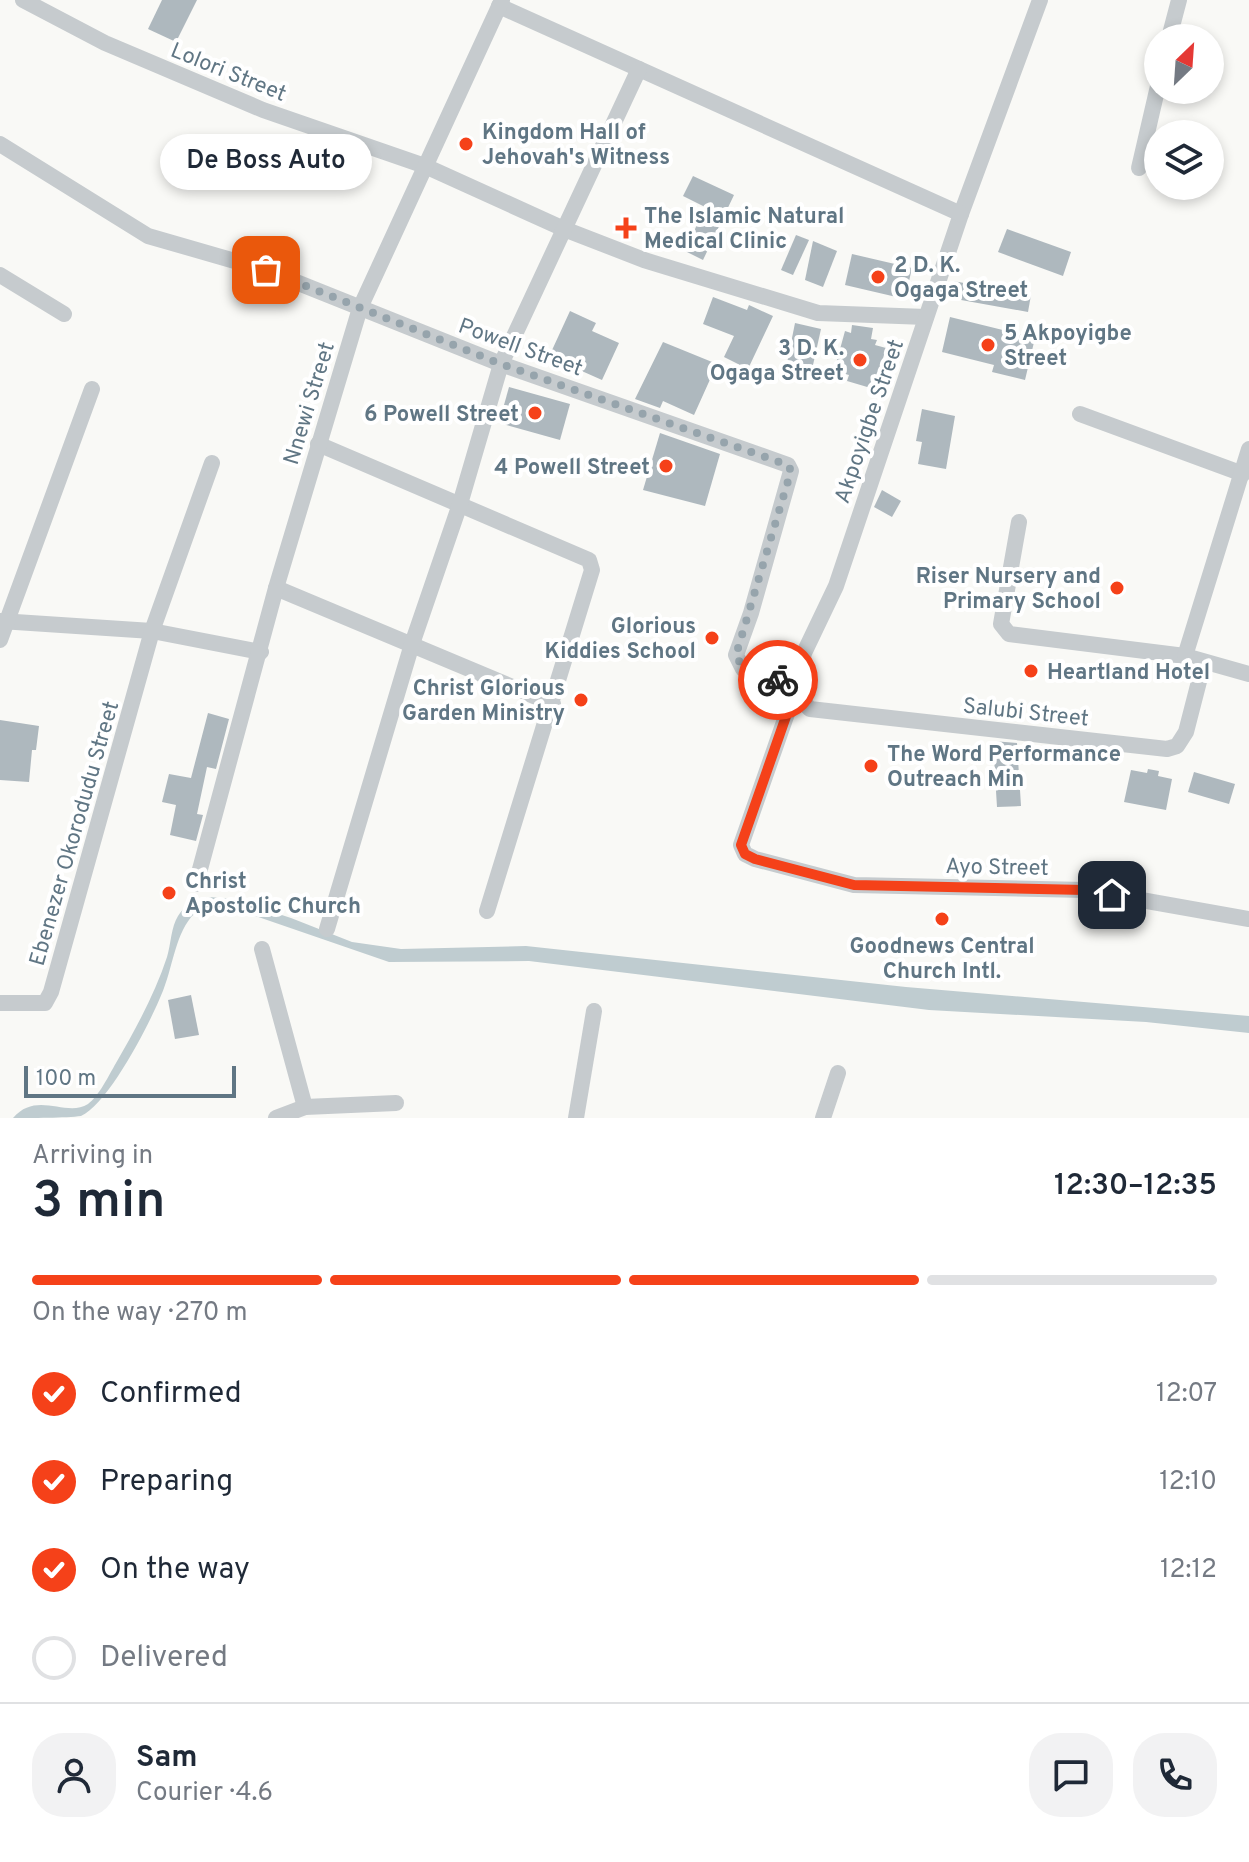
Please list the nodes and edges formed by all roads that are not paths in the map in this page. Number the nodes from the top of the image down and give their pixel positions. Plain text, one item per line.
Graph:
1 (23, 0) edge
2 (1040, 0) edge
3 (1179, 0) edge
4 (501, 3) edge
5 (1173, 24) edge
6 (639, 69) junction
7 (1154, 104) edge
8 (0, 144) edge
9 (425, 166) junction
10 (1139, 168) dead end
11 (961, 214) junction
12 (564, 229) junction
13 (0, 275) edge
14 (360, 308) junction
15 (64, 314) dead end
16 (926, 317) junction
17 (501, 364) junction
18 (92, 389) dead end
19 (1080, 414) dead end
20 (318, 444) junction
21 (1249, 449) edge
22 (212, 463) dead end
23 (1243, 474) junction
24 (460, 504) junction
25 (1019, 522) dead end
26 (276, 588) junction
27 (3, 622) edge
28 (152, 631) junction
29 (0, 640) edge
30 (412, 644) junction
31 (261, 652) junction
32 (1185, 656) junction
33 (1204, 662) junction
34 (1249, 674) edge
35 (797, 685) junction
36 (553, 704) junction
37 (745, 854) joint
38 (196, 884) dead end
39 (487, 911) dead end
40 (1249, 919) edge
41 (327, 929) dead end
42 (262, 949) dead end
43 (0, 1003) edge
44 (594, 1011) dead end
45 (838, 1073) dead end
46 (396, 1103) dead end
47 (305, 1107) junction
48 (284, 1117) edge
49 (576, 1118) edge
50 (823, 1118) edge

1 - 9 street, Lolori Street
2 - 11 street, Akpoyigbe Street
3 - 5 street
4 - 6 street
4 - 9 street, Nnewi Street
6 - 11 street
6 - 12 street
7 - 10 street
8 - 14 street, Powell Street
9 - 12 street, Lolori Street
9 - 14 street, Nnewi Street
11 - 16 street, Akpoyigbe Street
12 - 16 street, Lolori Street
12 - 17 street
13 - 15 street
14 - 17 street, Powell Street
14 - 20 street, Nnewi Street
16 - 35 street, Akpoyigbe Street
17 - 24 street
17 - 35 street, Powell Street
18 - 27 street
19 - 23 street
20 - 24 street
20 - 26 street, Nnewi Street
21 - 23 street
22 - 28 street
23 - 32 street
24 - 30 street
24 - 36 street
25 - 32 street
26 - 30 street
26 - 31 street, Nnewi Street
27 - 28 street
27 - 29 street
28 - 31 street
28 - 43 street, Ebenezer Okorodudu Street
30 - 36 street
30 - 41 street
31 - 38 street, Nnewi Street
32 - 33 street
33 - 34 street
33 - 35 street, Salubi Street
35 - 37 street, Akpoyigbe Street
36 - 39 street
37 - 40 street, Ayo Street
42 - 47 street
44 - 49 street
45 - 50 street
46 - 47 street
47 - 48 street

